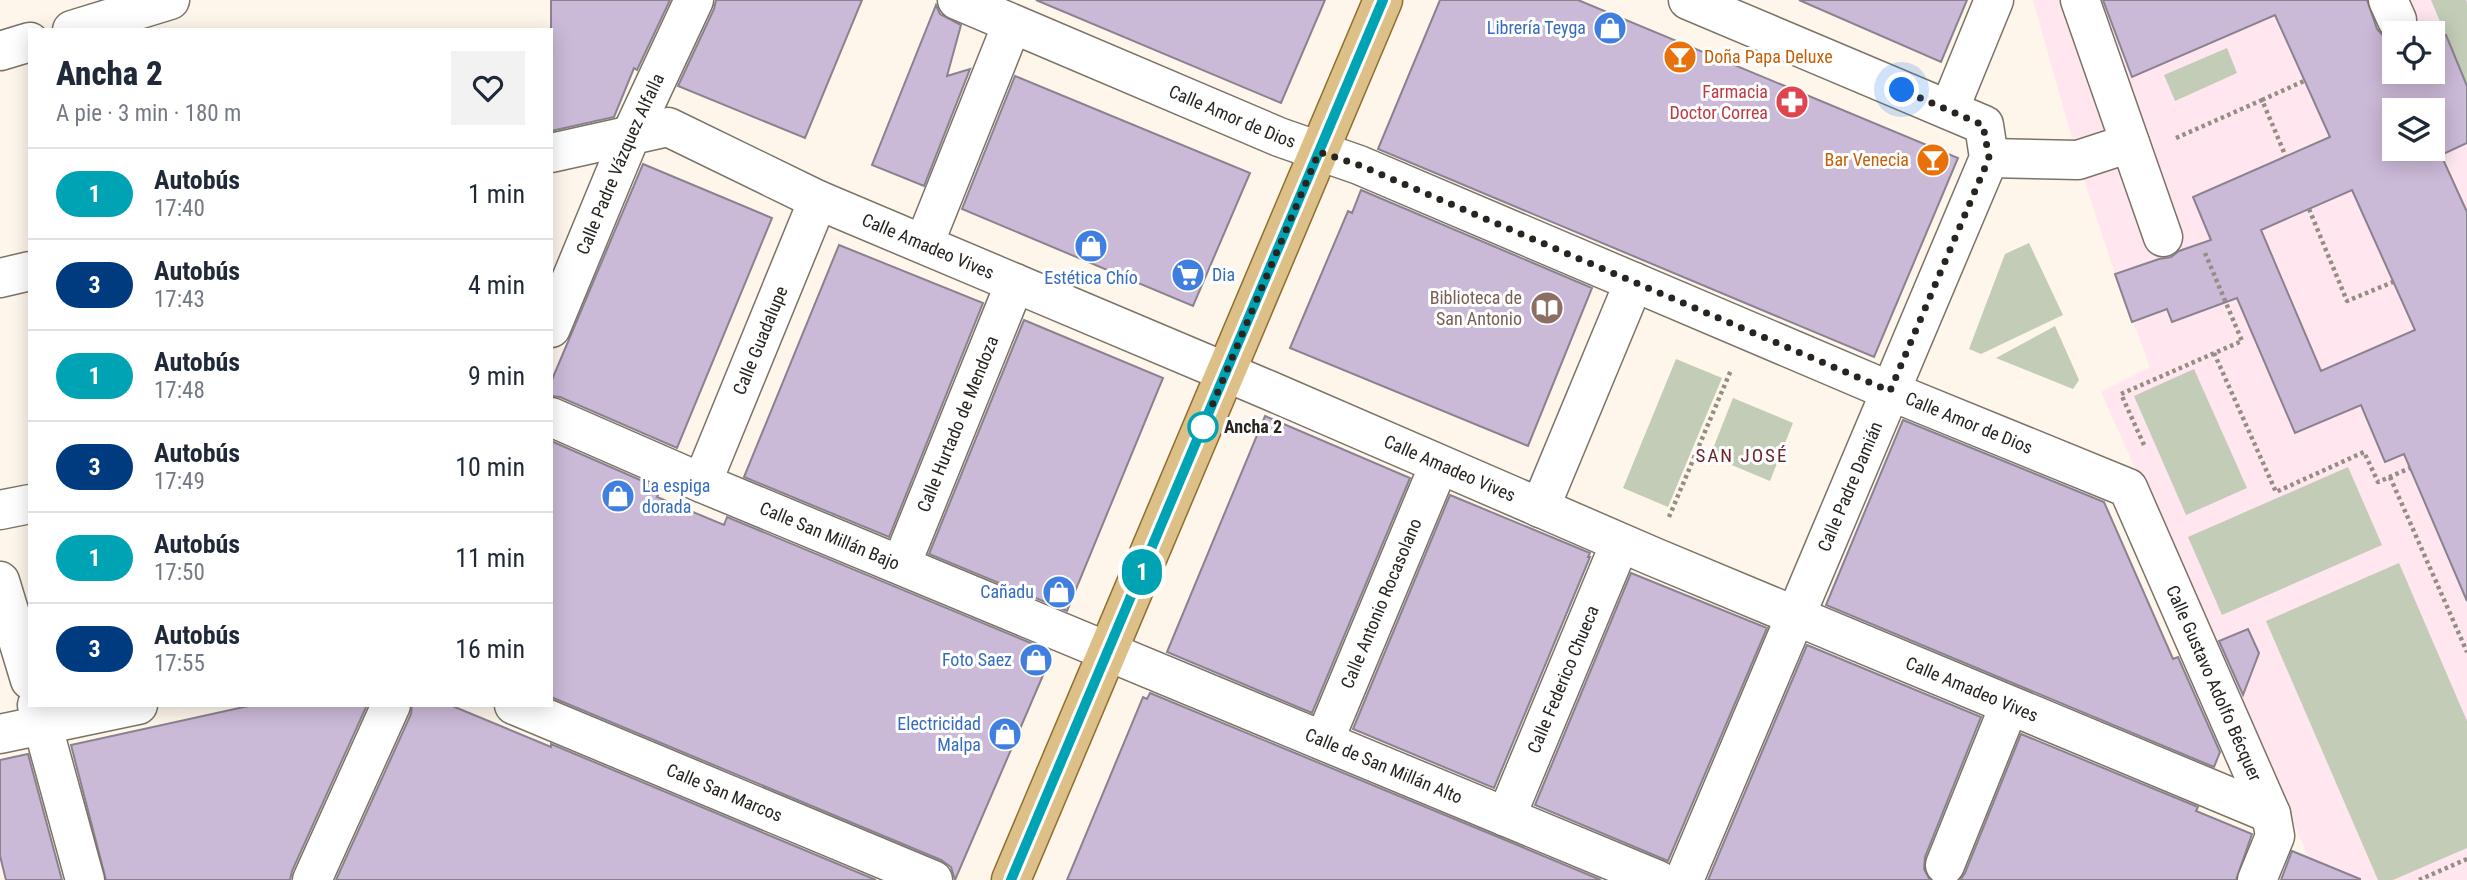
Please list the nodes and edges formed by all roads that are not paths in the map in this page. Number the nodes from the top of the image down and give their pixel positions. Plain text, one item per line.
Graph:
1 (170, 0) edge
2 (694, 0) edge
3 (957, 0) edge
4 (1383, 0) edge
5 (1688, 0) edge
6 (1994, 0) edge
7 (2081, 0) edge
8 (1012, 24) junction
9 (79, 28) edge
10 (28, 43) edge
11 (0, 51) edge
12 (1949, 110) junction
13 (630, 137) junction
14 (2130, 143) junction
15 (1319, 152) junction
16 (553, 153) edge
17 (1989, 158) junction
18 (818, 200) junction
19 (2163, 237) road end
20 (924, 244) junction
21 (28, 271) edge
22 (0, 278) edge
23 (1634, 282) junction
24 (1015, 284) junction
25 (553, 323) edge
26 (1226, 373) junction
27 (1890, 391) junction
28 (553, 418) edge
29 (1439, 465) junction
30 (702, 482) junction
31 (2128, 488) joint
32 (28, 504) edge
33 (1539, 508) junction
34 (0, 510) edge
35 (1620, 543) junction
36 (901, 565) junction
37 (0, 581) edge
38 (1794, 616) junction
39 (1109, 651) junction
40 (28, 673) edge
41 (2009, 706) junction
42 (118, 707) edge
43 (390, 707) edge
44 (519, 707) edge
45 (40, 715) edge
46 (0, 734) edge
47 (1324, 741) junction
48 (2271, 814) junction
49 (1506, 817) junction
50 (1945, 865) dead end
51 (85, 880) edge
52 (312, 880) edge
53 (933, 880) edge
54 (1011, 880) edge
55 (1658, 880) edge
56 (1684, 880) edge
57 (2257, 880) edge

1 - 9 street
2 - 13 street, Calle Padre Vázquez Alfalla
3 - 8 street, Calle Amor de Dios
4 - 15 main road
5 - 12 street
6 - 12 street
7 - 14 street
8 - 15 street, Calle Amor de Dios
8 - 20 street
10 - 11 street
12 - 17 street
13 - 16 street, Calle Amadeo Vives
13 - 18 street, Calle Amadeo Vives
13 - 25 street, Calle Padre Vázquez Alfalla
14 - 17 street
14 - 19 street
15 - 23 street, Calle Amor de Dios
15 - 26 main road
17 - 27 street, Calle Padre Damián
18 - 20 street, Calle Amadeo Vives
18 - 30 street, Calle Guadalupe
20 - 24 street, Calle Amadeo Vives
21 - 22 street
23 - 27 street, Calle Amor de Dios
23 - 33 street
24 - 26 street, Calle Amadeo Vives
24 - 36 street, Calle Hurtado de Mendoza
26 - 29 street, Calle Amadeo Vives
26 - 39 main road
27 - 31 street, Calle Amor de Dios
27 - 38 street, Calle Padre Damián
28 - 30 street, Calle San Millán Bajo
29 - 33 street, Calle Amadeo Vives
29 - 47 street, Calle Antonio Rocasolano
30 - 36 street, Calle San Millán Bajo
31 - 48 street, Calle Gustavo Adolfo Bécquer
32 - 34 street
33 - 35 street, Calle Amadeo Vives
35 - 38 street, Calle Amadeo Vives
35 - 49 street, Calle Federico Chueca
36 - 39 street, Calle San Millán Bajo
37 - 40 street
38 - 41 street, Calle Amadeo Vives
38 - 56 street, Calle Padre Damián
39 - 47 street, Calle de San Millán Alto
39 - 54 main road
41 - 48 street, Calle Amadeo Vives
41 - 50 street
42 - 45 street
43 - 52 street
44 - 53 street, Calle San Marcos
45 - 46 street
45 - 51 street
47 - 49 street, Calle de San Millán Alto
48 - 57 street, Calle Gustavo Adolfo Bécquer
49 - 55 street, Calle de San Millán Alto

